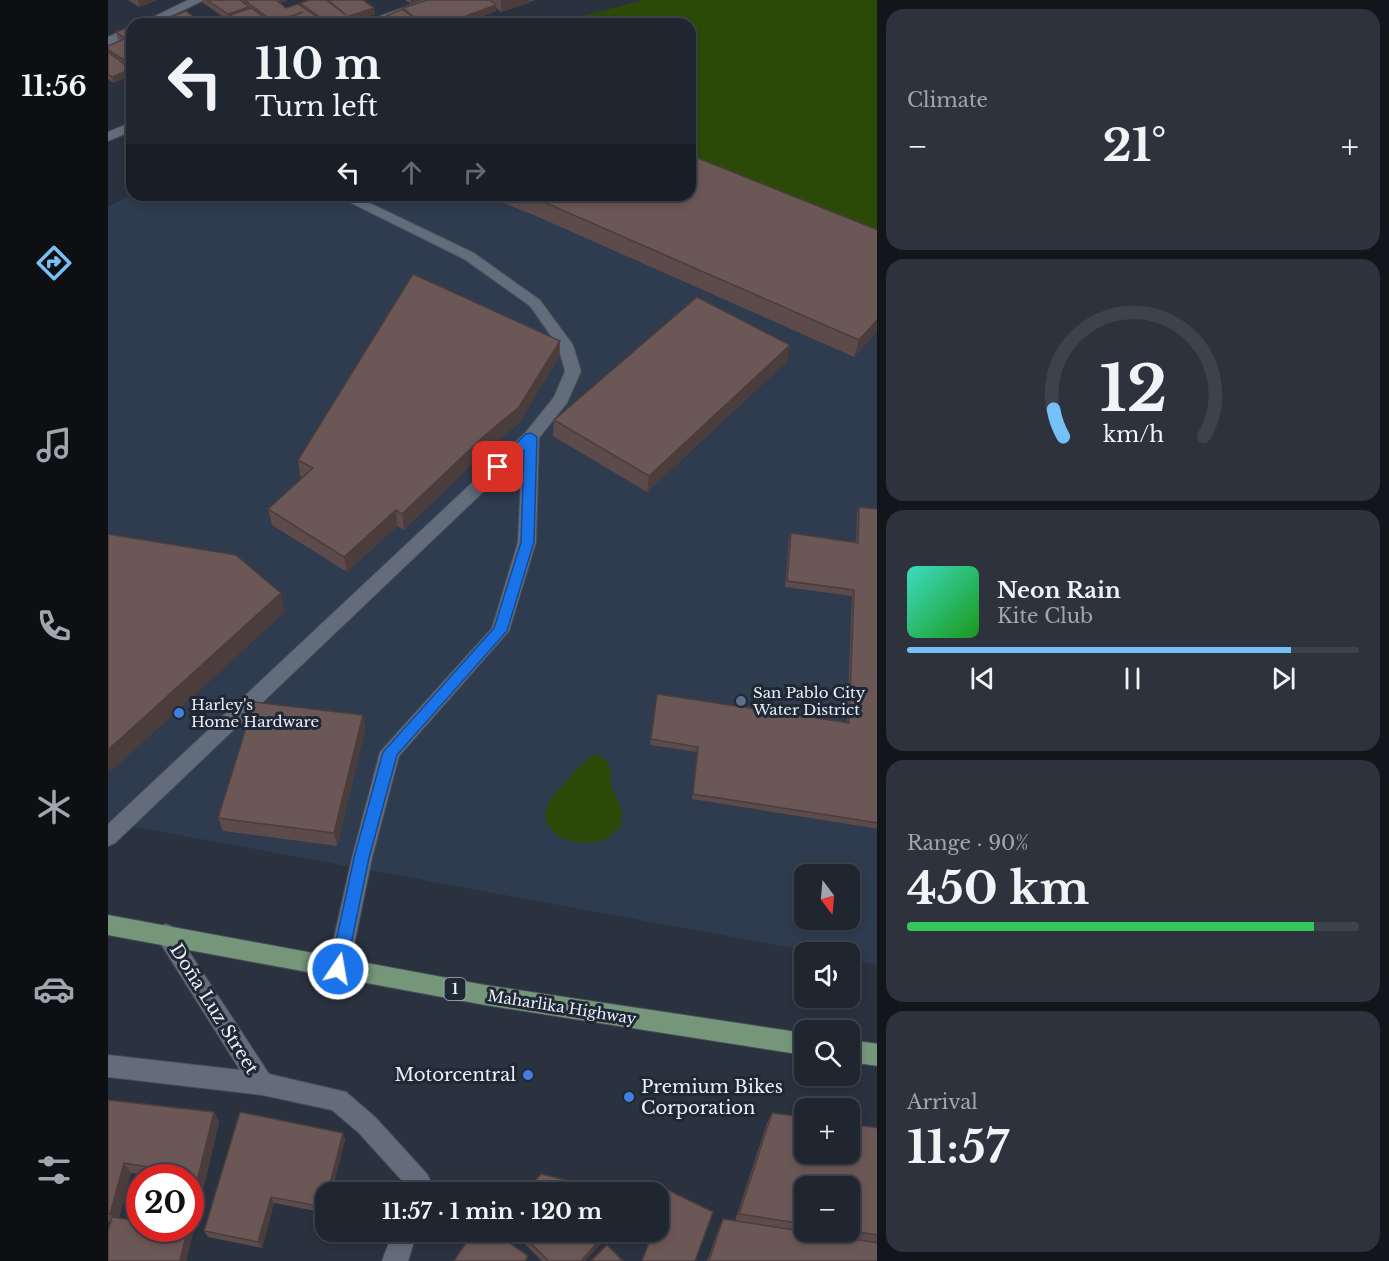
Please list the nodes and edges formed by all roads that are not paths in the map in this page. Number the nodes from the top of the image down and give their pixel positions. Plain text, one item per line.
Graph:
1 (435, 0) edge
2 (190, 1) edge
3 (157, 18) edge
4 (382, 18) edge
5 (126, 33) edge
6 (108, 42) edge
7 (126, 129) edge
8 (108, 137) edge
9 (354, 201) edge
10 (531, 437) junction
11 (108, 837) edge
12 (108, 925) edge
13 (166, 934) junction
14 (338, 969) junction
15 (794, 1042) edge
16 (860, 1053) edge
17 (877, 1055) edge
18 (108, 1066) edge
19 (262, 1084) junction
20 (414, 1182) edge
21 (402, 1242) edge
22 (394, 1261) edge

1 - 4 street
2 - 3 street
5 - 6 street
7 - 8 street
9 - 10 street
10 - 11 street
10 - 14 street
12 - 13 main road, Maharlika Highway / 1
13 - 14 main road, Maharlika Highway / 1
13 - 19 street, Doña Luz Street
14 - 15 main road, Maharlika Highway / 1
16 - 17 main road
18 - 19 street, Doña Luz Street
19 - 20 street, Doña Luz Street
21 - 22 street

